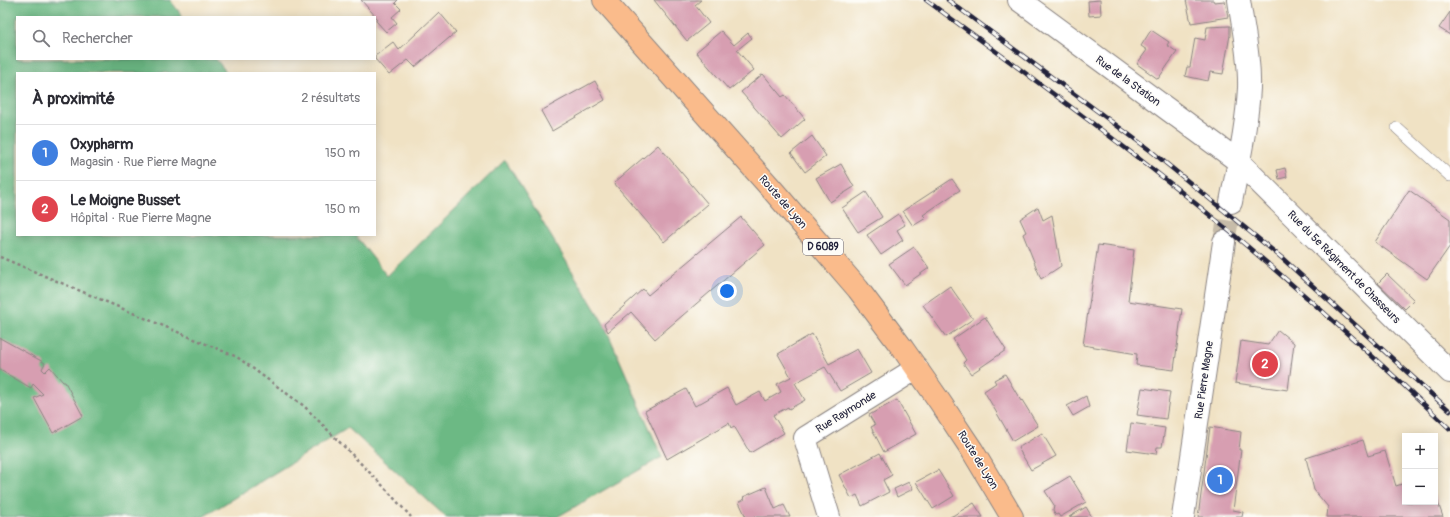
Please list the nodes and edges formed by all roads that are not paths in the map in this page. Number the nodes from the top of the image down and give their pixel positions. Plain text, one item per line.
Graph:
1 (604, 0) edge
2 (1019, 0) edge
3 (1239, 0) edge
4 (1397, 128) dead end
5 (1238, 162) junction
6 (1450, 176) edge
7 (1231, 202) tunnel mouth
8 (1224, 242) tunnel mouth
9 (917, 368) junction
10 (1450, 372) edge
11 (829, 517) edge
12 (1012, 517) edge
13 (1183, 517) edge

1 - 9 main road, Route de Lyon / D 6089
2 - 5 street, Rue de la Station
3 - 5 street
4 - 6 lane
5 - 7 street
5 - 10 street, Rue du 5e Régiment de Chasseurs
8 - 13 street, Rue Pierre Magne
9 - 11 street, Rue Raymonde
9 - 12 main road, Route de Lyon / D 6089

